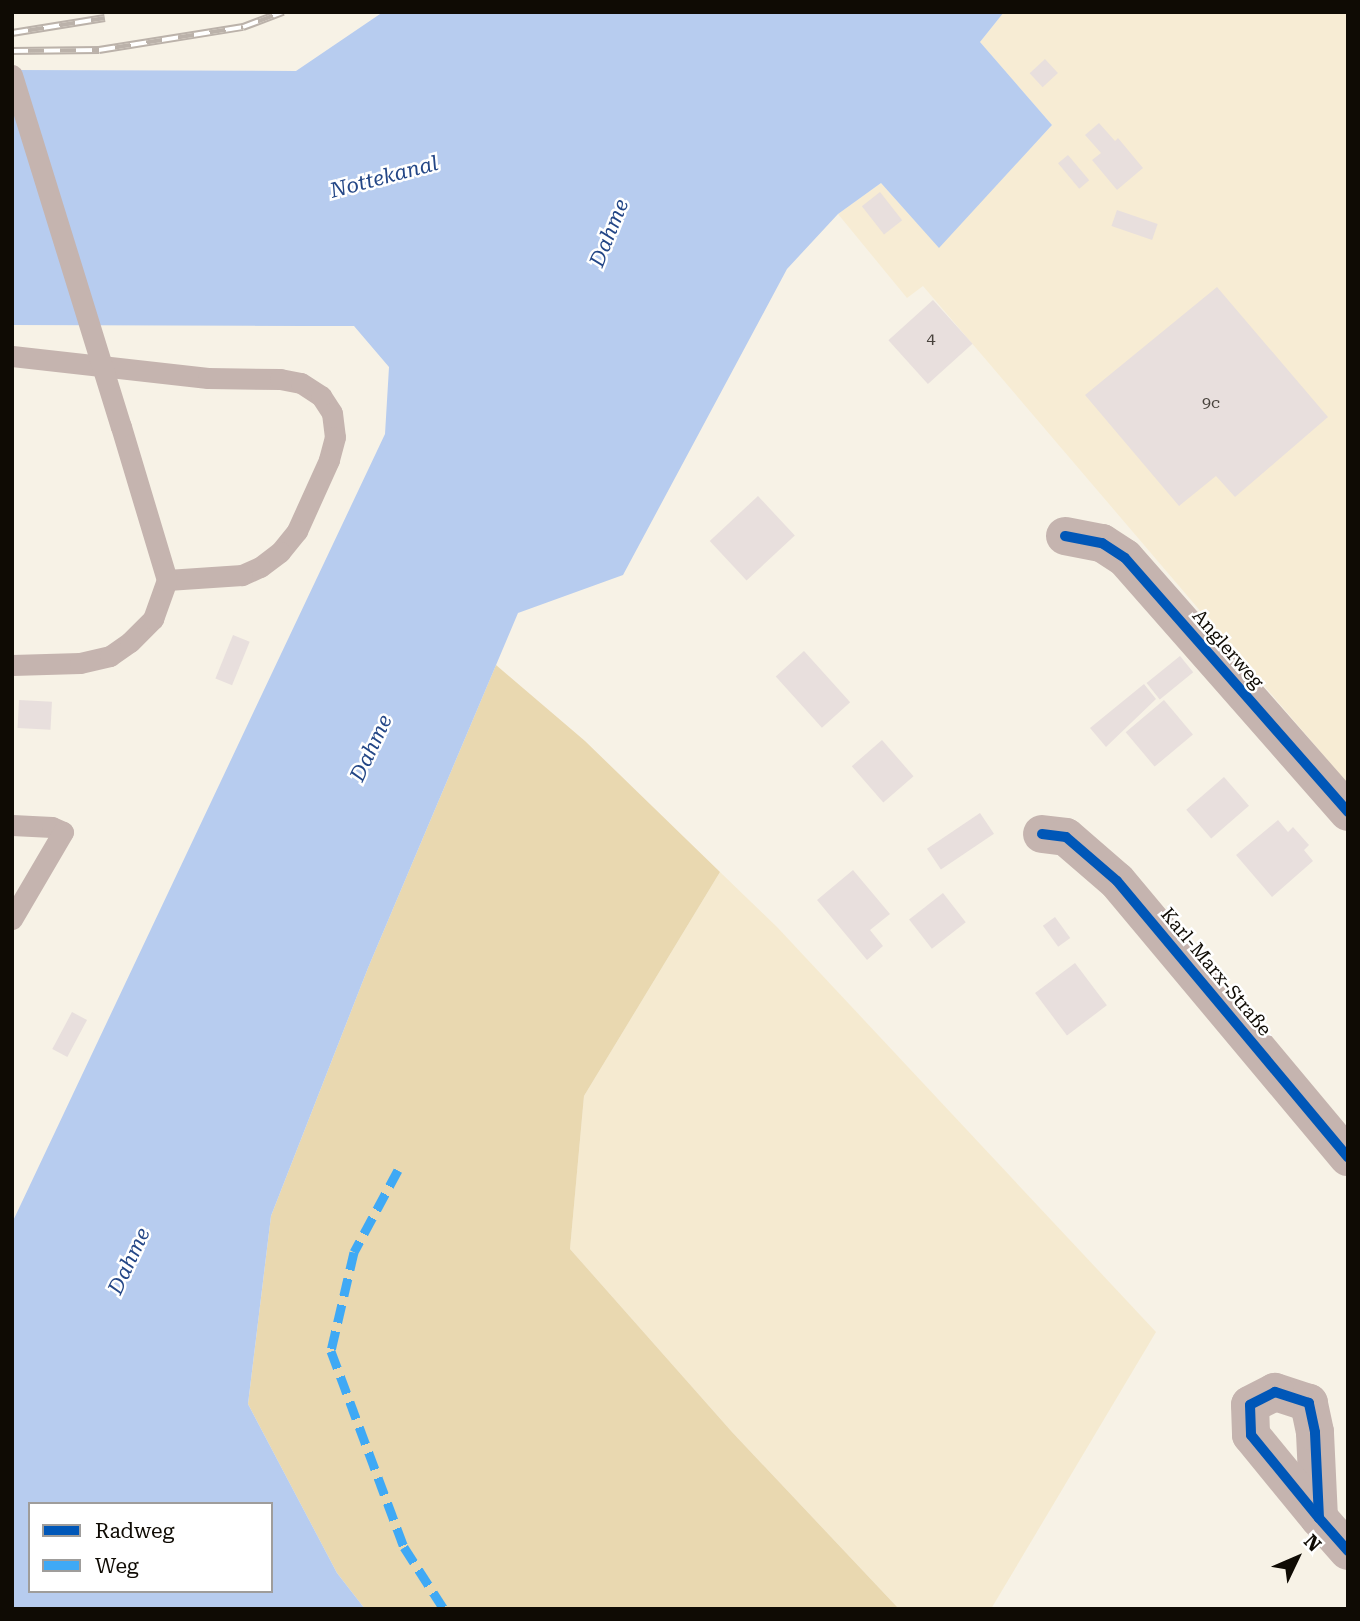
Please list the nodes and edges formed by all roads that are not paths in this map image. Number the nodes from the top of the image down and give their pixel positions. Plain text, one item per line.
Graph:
1 (12, 75) edge
2 (12, 356) edge
3 (1065, 536) dead end
4 (167, 580) junction
5 (12, 665) edge
6 (1348, 812) edge
7 (12, 825) edge
8 (1042, 834) dead end
9 (12, 919) edge
10 (1348, 1157) edge
11 (1319, 1518) dead end
12 (1348, 1551) edge

1 - 4 lane, bridge
2 - 4 lane
3 - 6 street, Anglerweg
4 - 5 lane
7 - 9 lane
8 - 10 street, Karl-Marx-Straße
11 - 12 street

